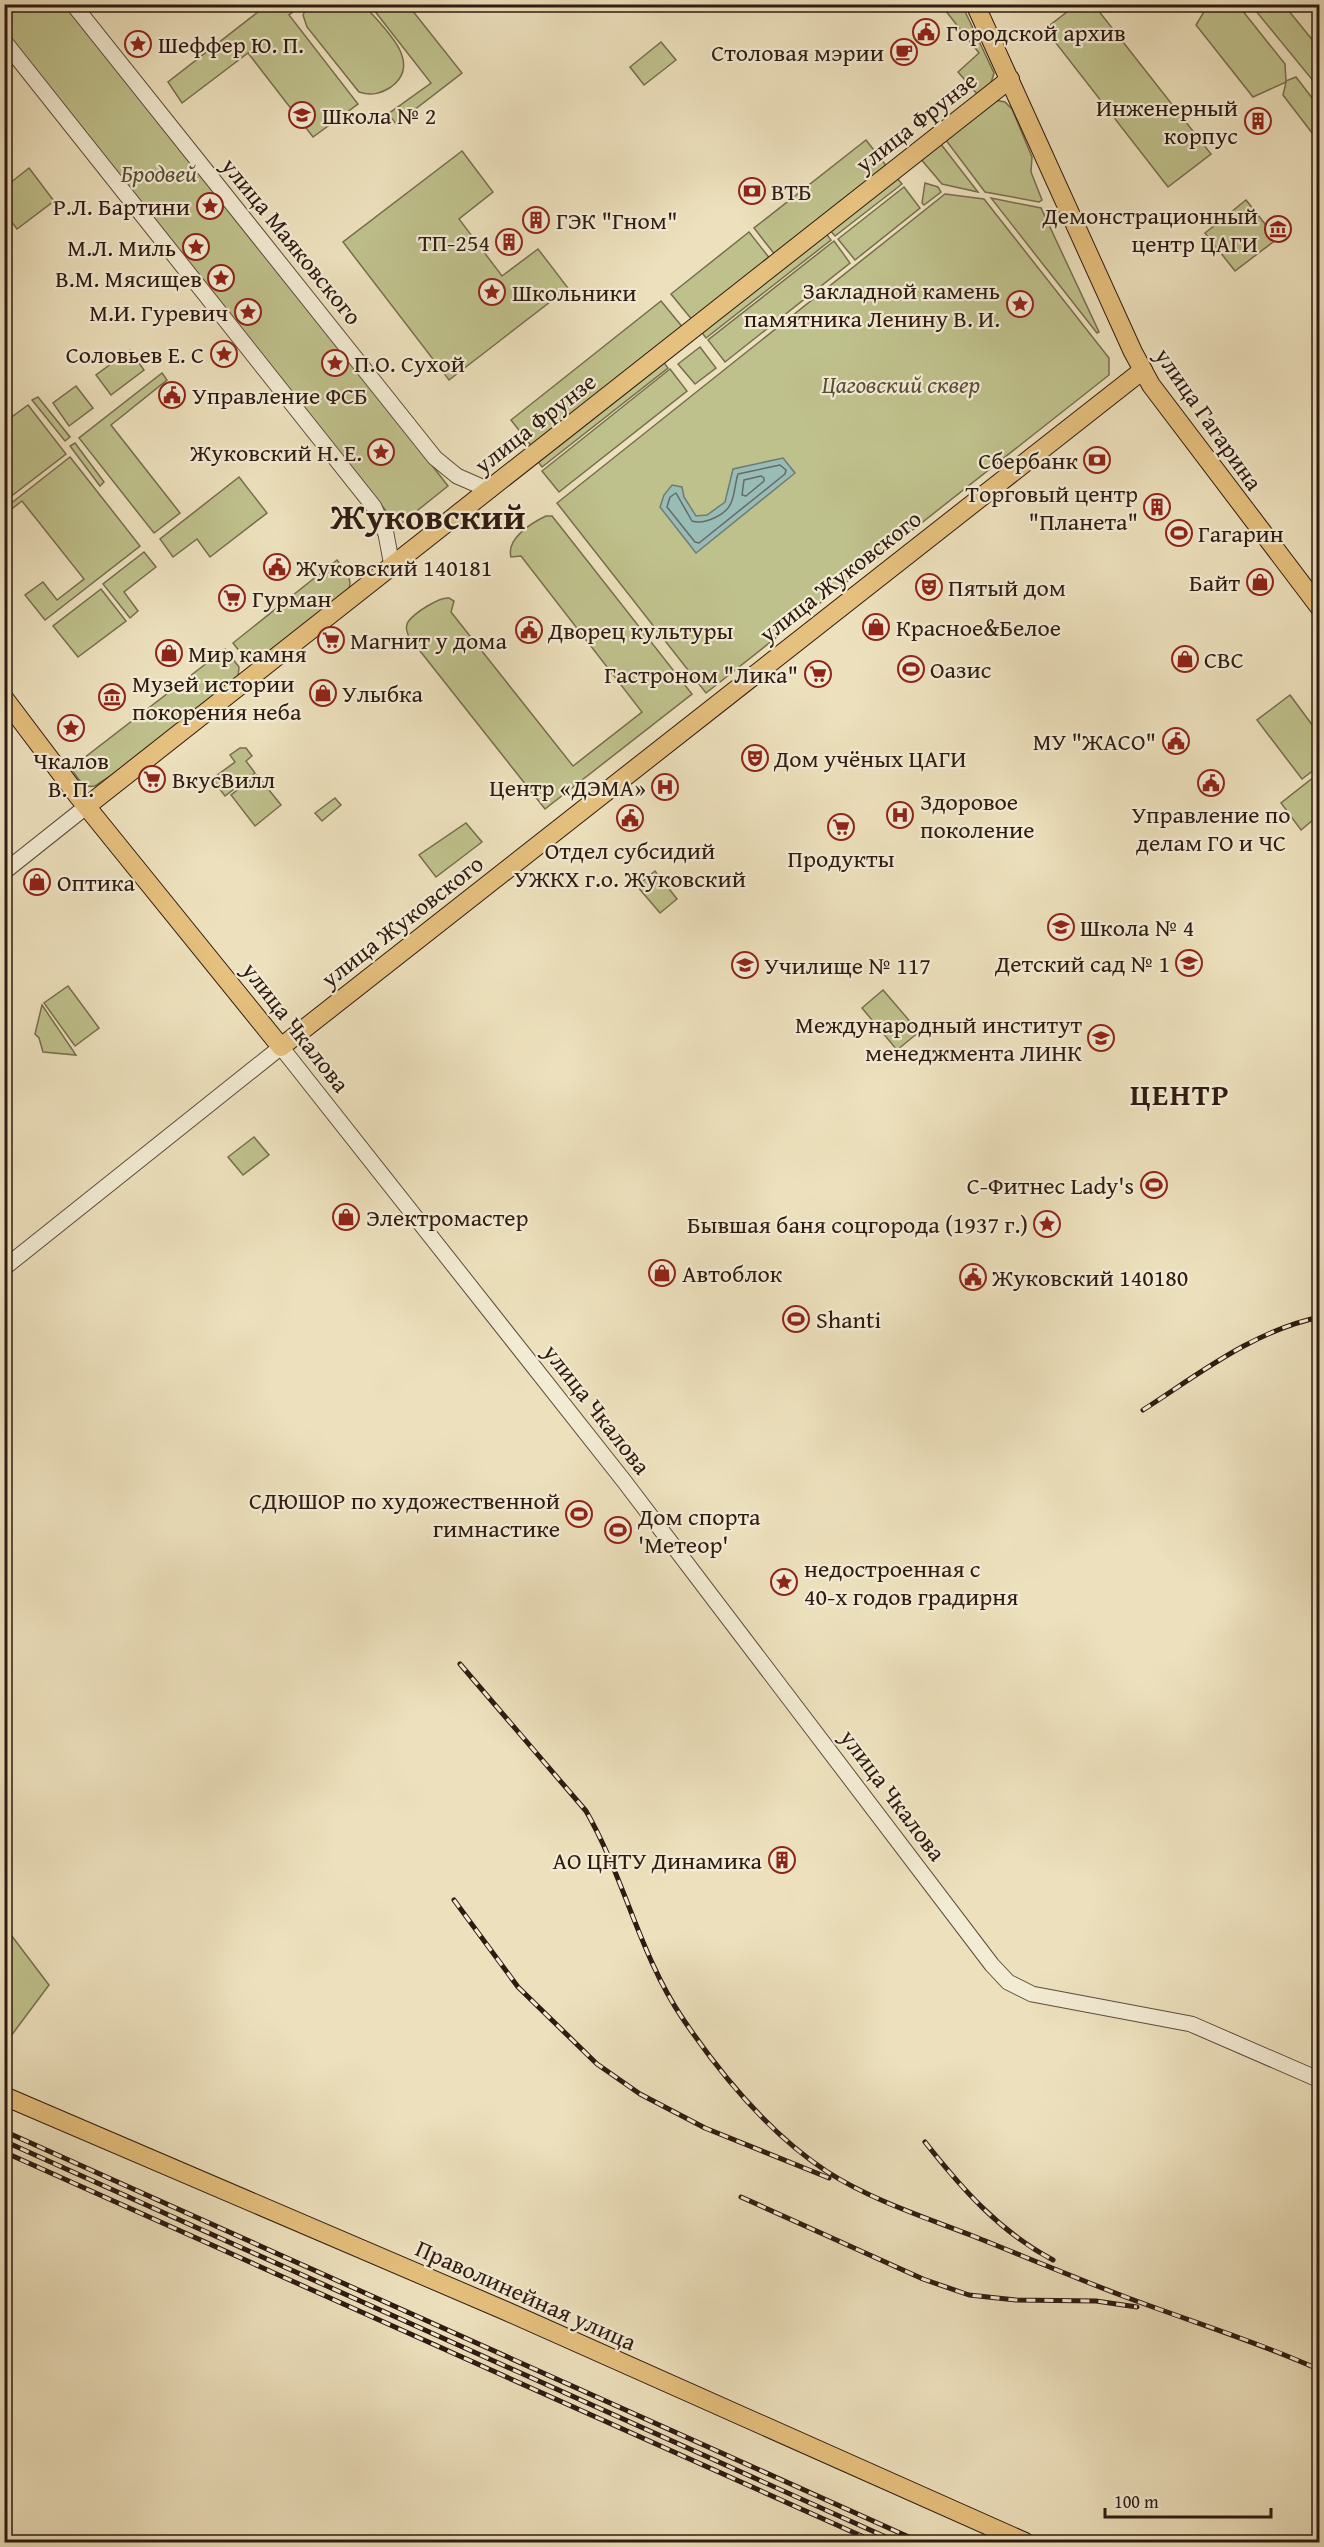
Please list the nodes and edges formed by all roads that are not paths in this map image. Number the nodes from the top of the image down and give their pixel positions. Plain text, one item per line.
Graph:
1 (73, 4) edge
2 (975, 4) edge
3 (4, 41) edge
4 (1010, 79) junction
5 (1143, 370) junction
6 (489, 490) junction
7 (392, 566) junction
8 (1320, 608) edge
9 (4, 698) edge
10 (87, 806) junction
11 (4, 872) edge
12 (281, 1047) junction
13 (4, 1268) edge
14 (1320, 2080) edge
15 (4, 2096) edge
16 (1025, 2542) edge

1 - 6 street, улица Маяковского
2 - 4 main road, улица Гагарина
3 - 7 street
4 - 5 main road, улица Гагарина
4 - 6 main road, улица Фрунзе
5 - 8 main road, улица Гагарина
5 - 12 main road, улица Жуковского
6 - 7 main road, улица Фрунзе
7 - 10 main road, улица Фрунзе
9 - 10 main road, улица Чкалова
10 - 11 street, улица Фрунзе
10 - 12 main road, улица Чкалова
12 - 13 street, улица Жуковского
12 - 14 street, улица Чкалова
15 - 16 main road, Праволинейная улица

